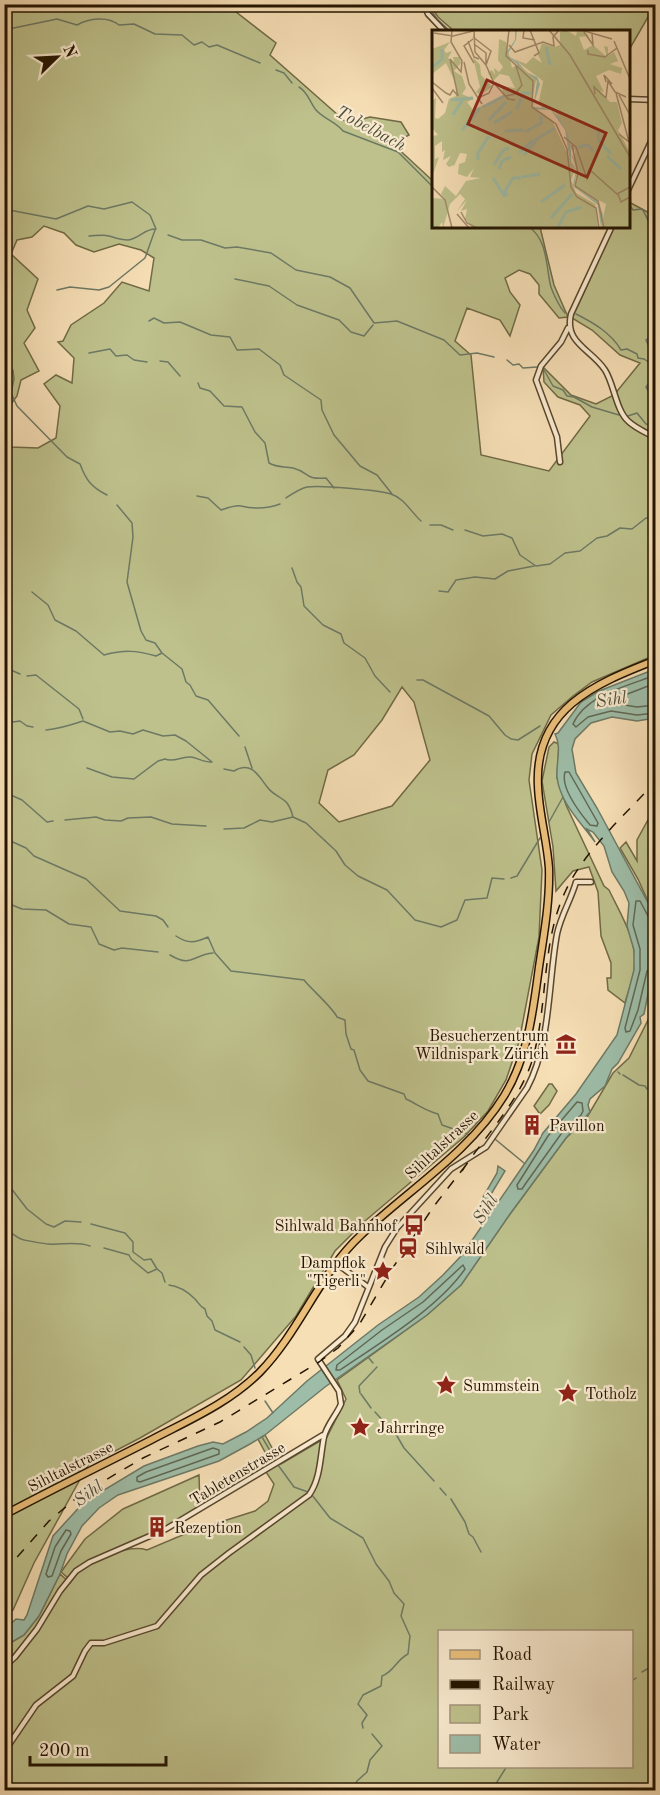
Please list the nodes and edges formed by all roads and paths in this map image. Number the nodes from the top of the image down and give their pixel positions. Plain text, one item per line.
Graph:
1 (424, 4) edge
2 (444, 30) edge
3 (630, 99) edge
4 (656, 100) edge
5 (656, 131) edge
6 (630, 186) edge
7 (611, 228) edge
8 (569, 327) junction
9 (561, 342) junction
10 (577, 342) junction
11 (656, 438) edge
12 (560, 462) dead end
13 (656, 660) edge
14 (591, 882) dead end
15 (336, 1262) junction
16 (369, 1288) junction
17 (324, 1435) junction
18 (4, 1515) edge
19 (4, 1667) edge
20 (4, 1752) edge

1 - 2 street
3 - 4 street
5 - 6 street
7 - 8 street
8 - 9 street
8 - 10 street
9 - 10 street
9 - 12 street
10 - 11 street
13 - 15 main road, Sihltalstrasse
14 - 16 street
15 - 16 street
15 - 18 main road, Sihltalstrasse
16 - 17 street
17 - 19 street, Tabletenstrasse
17 - 20 street

